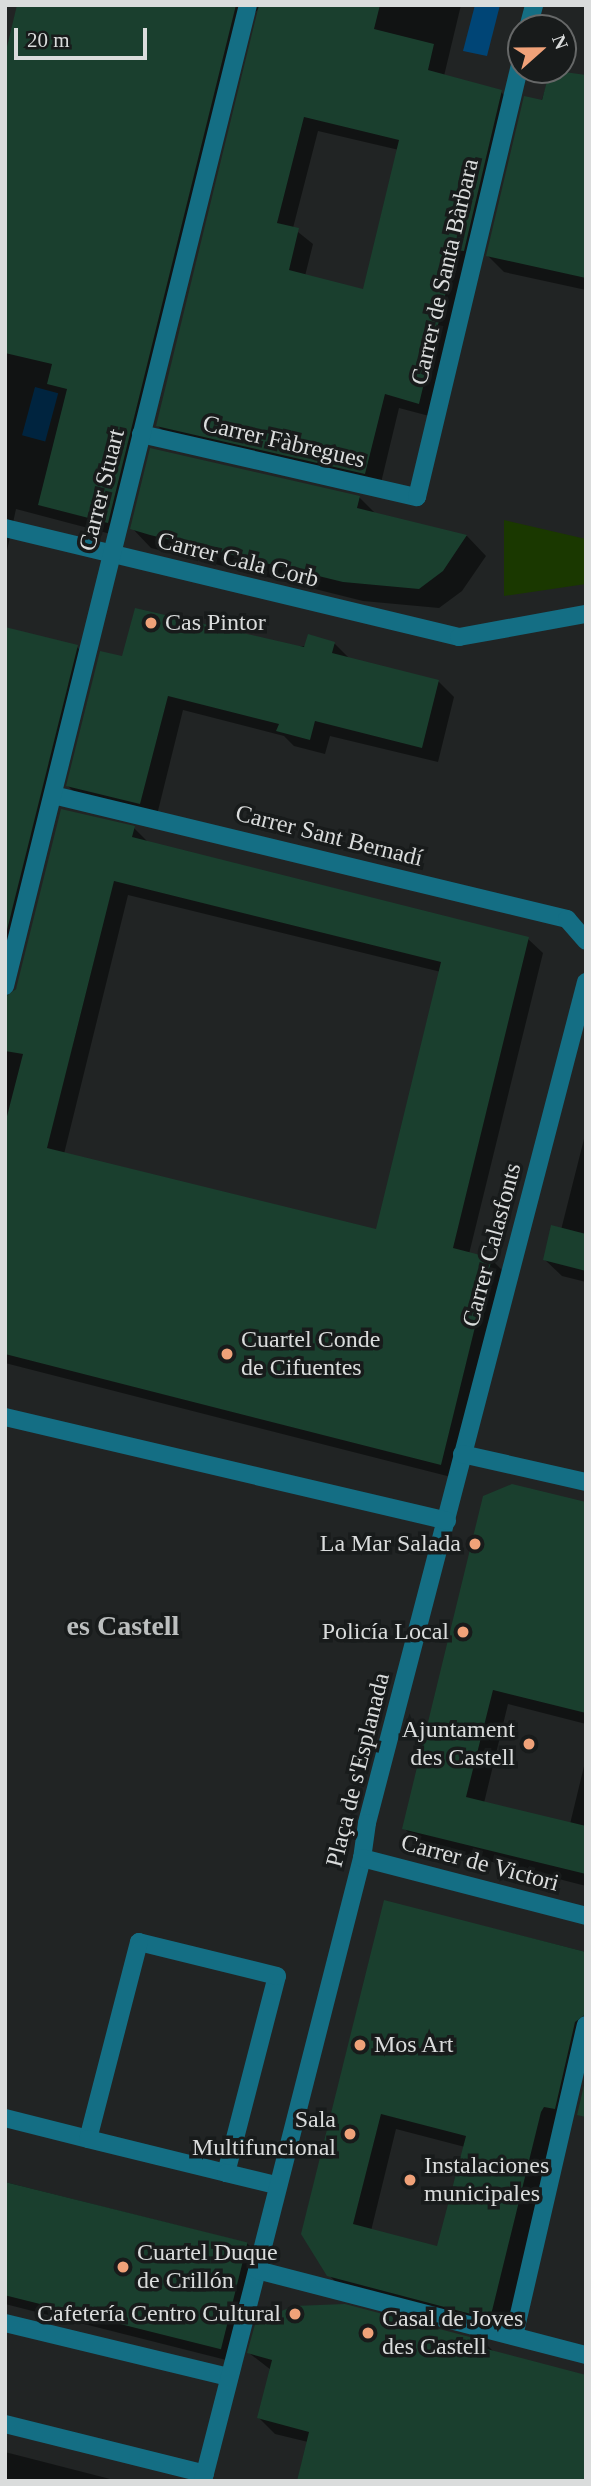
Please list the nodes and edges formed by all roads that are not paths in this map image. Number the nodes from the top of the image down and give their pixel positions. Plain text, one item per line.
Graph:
1 (248, 5) edge
2 (515, 84) edge
3 (141, 434) junction
4 (417, 497) joint
5 (5, 528) edge
6 (112, 554) junction
7 (586, 614) edge
8 (53, 795) junction
9 (585, 938) edge
10 (586, 982) edge
11 (5, 986) edge
12 (5, 1417) edge
13 (462, 1454) junction
14 (586, 1482) edge
15 (447, 1521) junction
16 (362, 1858) junction
17 (586, 1916) edge
18 (586, 2025) edge
19 (5, 2118) edge
20 (88, 2139) junction
21 (226, 2173) junction
22 (276, 2185) junction
23 (257, 2270) junction
24 (5, 2323) edge
25 (514, 2336) junction
26 (586, 2355) edge
27 (229, 2377) junction
28 (5, 2424) edge
29 (204, 2477) edge

1 - 3 street, Carrer Stuart
2 - 4 street, Carrer de Santa Bàrbara
3 - 4 street, Carrer Fàbregues
3 - 6 street, Carrer Stuart
5 - 6 street, Carrer Cala Corb
6 - 7 street, Carrer Cala Corb
6 - 8 street, Carrer Stuart
8 - 9 street, Carrer Sant Bernadí
8 - 11 street, Carrer Stuart
10 - 13 street, Carrer Calasfonts
12 - 15 street
13 - 14 street
13 - 15 street, Carrer Calasfonts
15 - 16 street, Plaça de s'Esplanada
16 - 17 street, Carrer de Victori
16 - 22 street, Plaça de s'Esplanada
18 - 25 street
19 - 20 street
20 - 21 street
20 - 21 street
21 - 22 street
22 - 23 street, Plaça de s'Esplanada
23 - 25 street
23 - 27 street, Plaça de s'Esplanada
24 - 27 street
25 - 26 street
27 - 29 street, Plaça de s'Esplanada
28 - 29 street

